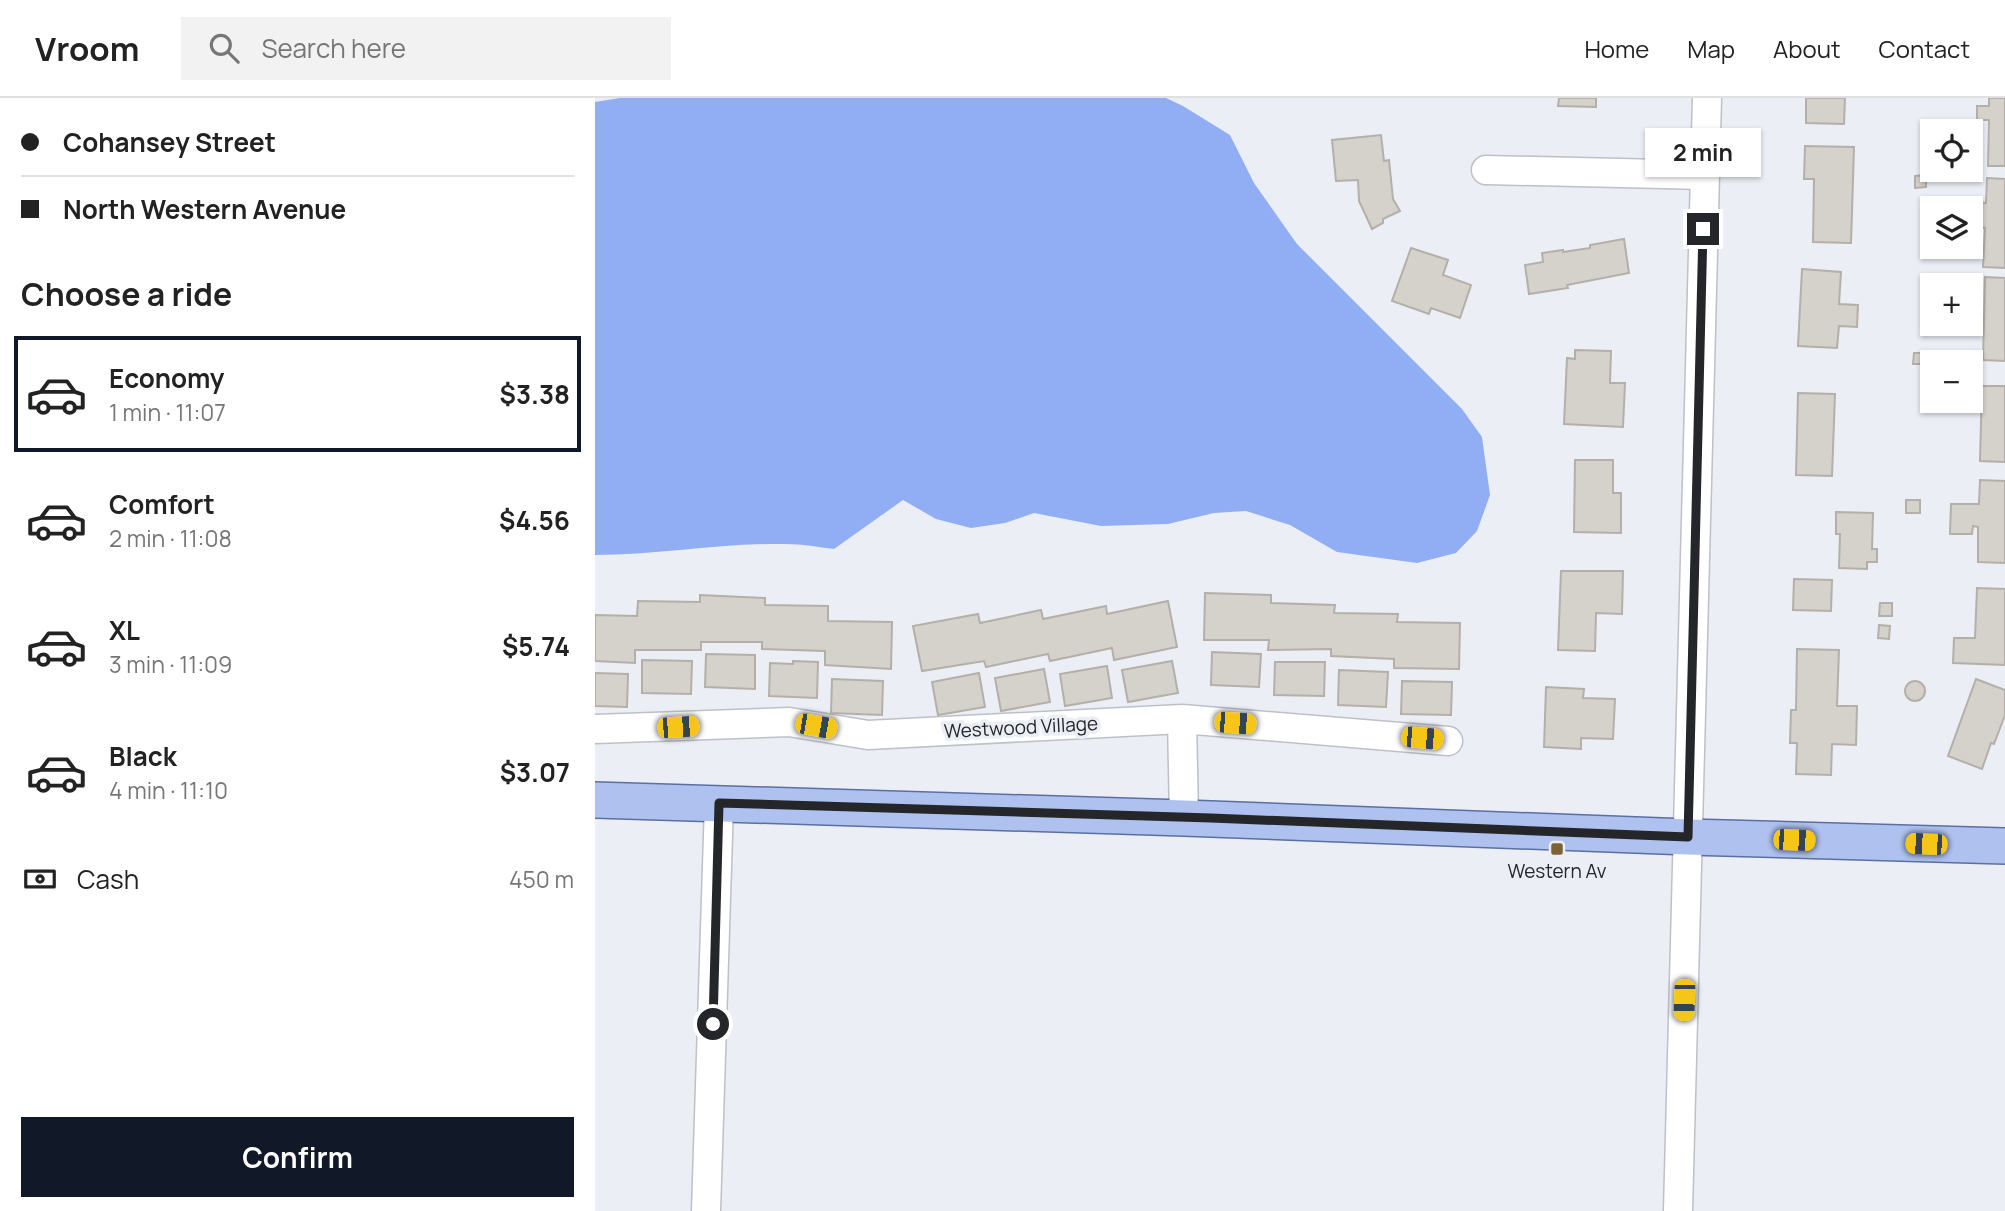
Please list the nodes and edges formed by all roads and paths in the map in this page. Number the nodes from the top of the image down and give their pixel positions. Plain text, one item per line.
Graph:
1 (1707, 98) edge
2 (1486, 170) dead end
3 (1705, 175) junction
4 (1182, 719) junction
5 (595, 729) edge
6 (1448, 740) dead end
7 (595, 800) edge
8 (719, 803) junction
9 (1184, 818) junction
10 (1688, 837) junction
11 (2005, 846) edge
12 (706, 1211) edge
13 (1678, 1211) edge

1 - 3 street
2 - 3 street
3 - 10 street
4 - 5 street, Westwood Village
4 - 6 street, Westwood Village
4 - 9 street
7 - 8 main road
8 - 9 main road
8 - 12 street
9 - 10 main road
10 - 11 main road
10 - 13 street

